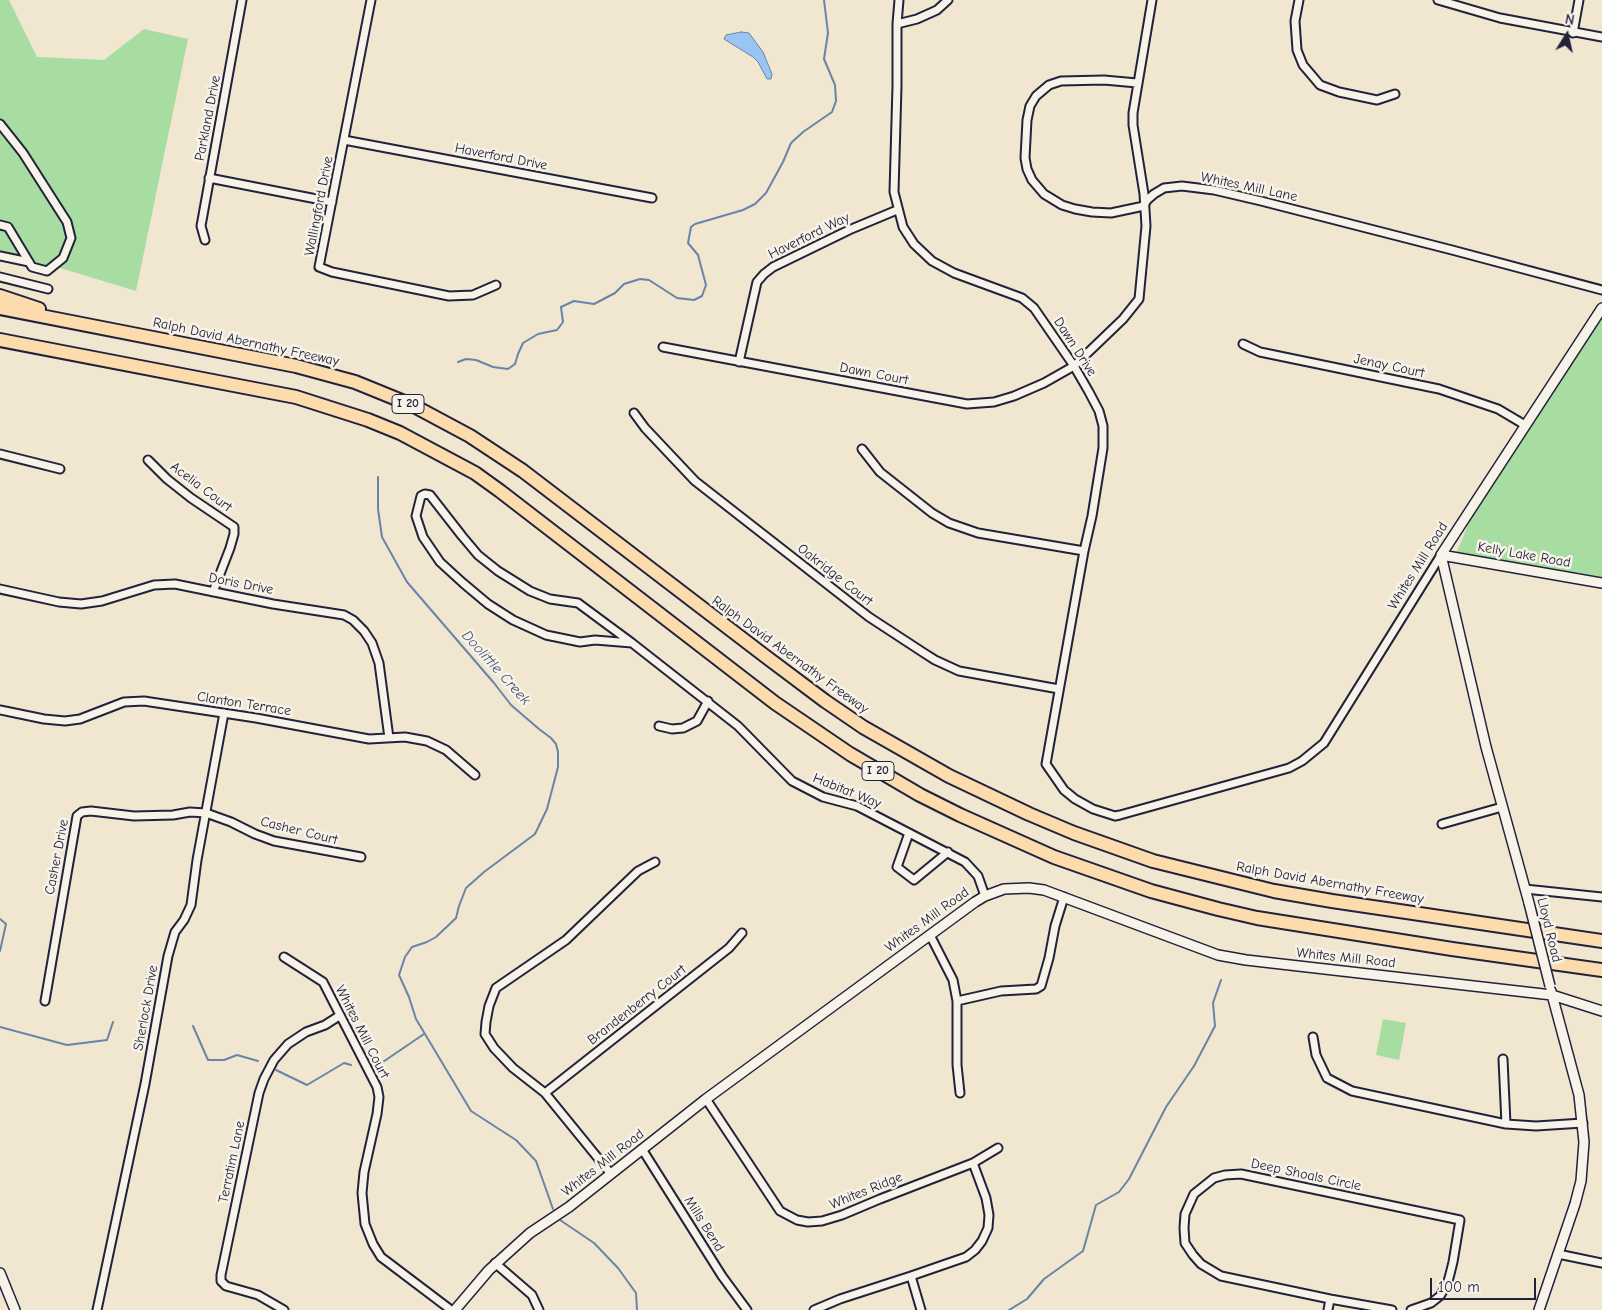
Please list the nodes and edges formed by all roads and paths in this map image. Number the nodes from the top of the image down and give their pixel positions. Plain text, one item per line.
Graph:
1 (242, 0) edge
2 (371, 0) edge
3 (899, 0) edge
4 (948, 0) edge
5 (1152, 0) edge
6 (1438, 0) edge
7 (1579, 0) edge
8 (1298, 3) edge
9 (897, 24) junction
10 (1573, 33) junction
11 (1602, 37) edge
12 (1137, 83) junction
13 (1395, 94) dead end
14 (0, 124) edge
15 (344, 140) junction
16 (209, 178) junction
17 (652, 198) dead end
18 (332, 202) junction
19 (1144, 206) junction
20 (897, 210) junction
21 (0, 225) edge
22 (205, 240) dead end
23 (0, 256) edge
24 (29, 262) junction
25 (0, 277) edge
26 (496, 285) dead end
27 (48, 289) dead end
28 (1602, 290) edge
29 (0, 296) edge
30 (0, 308) edge
31 (1602, 308) edge
32 (65, 320) junction
33 (0, 341) edge
34 (1243, 344) dead end
35 (663, 347) dead end
36 (739, 362) junction
37 (1074, 366) junction
38 (634, 413) dead end
39 (1525, 424) junction
40 (862, 448) dead end
41 (0, 454) edge
42 (148, 460) dead end
43 (60, 469) dead end
44 (1084, 551) junction
45 (1441, 555) junction
46 (1602, 583) edge
47 (0, 589) edge
48 (213, 592) junction
49 (632, 643) junction
50 (1059, 689) junction
51 (708, 702) junction
52 (0, 710) edge
53 (224, 713) junction
54 (659, 726) dead end
55 (389, 738) junction
56 (475, 775) dead end
57 (1055, 778) joint
58 (1502, 807) junction
59 (206, 813) junction
60 (1442, 824) dead end
61 (909, 833) junction
62 (948, 852) junction
63 (361, 857) dead end
64 (655, 862) dead end
65 (1525, 889) junction
66 (985, 896) junction
67 (1064, 897) junction
68 (1602, 897) edge
69 (742, 933) dead end
70 (930, 935) junction
71 (1602, 941) edge
72 (284, 957) dead end
73 (1602, 970) edge
74 (1551, 990) junction
75 (45, 1001) dead end
76 (958, 1001) junction
77 (1602, 1011) edge
78 (339, 1016) junction
79 (1313, 1037) dead end
80 (1503, 1059) dead end
81 (545, 1093) junction
82 (960, 1093) dead end
83 (706, 1099) junction
84 (1583, 1123) junction
85 (1506, 1124) junction
86 (998, 1148) dead end
87 (642, 1149) junction
88 (973, 1163) junction
89 (611, 1174) junction
90 (1558, 1254) junction
91 (496, 1263) junction
92 (1602, 1263) edge
93 (0, 1273) edge
94 (911, 1276) junction
95 (1330, 1300) junction
96 (15, 1310) edge
97 (97, 1310) edge
98 (284, 1310) edge
99 (450, 1310) edge
100 (455, 1310) edge
101 (539, 1310) edge
102 (747, 1310) edge
103 (814, 1310) edge
104 (922, 1310) edge
105 (1328, 1310) edge
106 (1392, 1310) edge
107 (1412, 1310) edge
108 (1539, 1310) edge

1 - 16 street, Parkland Drive
2 - 15 street, Wallingford Drive
3 - 9 street, Dawn Drive
4 - 9 street
5 - 12 street
6 - 10 street
7 - 10 street
8 - 13 street
9 - 20 street, Dawn Drive
10 - 11 street
12 - 19 street
12 - 19 street
14 - 24 street
15 - 17 street, Haverford Drive
15 - 18 street, Wallingford Drive
16 - 18 street
16 - 22 street, Parkland Drive
18 - 26 street, Wallingford Drive
19 - 28 street, Whites Mill Lane
19 - 37 street, Dawn Court
20 - 36 street, Haverford Way
20 - 37 street, Dawn Drive
21 - 24 street
23 - 24 street
25 - 27 street
29 - 32 highway
30 - 32 highway, Ralph David Abernathy Freeway / I 20
31 - 39 street, Whites Mill Road
32 - 71 highway, Ralph David Abernathy Freeway / I 20
33 - 73 highway, I 20
34 - 39 street, Jenay Court
35 - 36 street, Dawn Court
36 - 37 street, Dawn Court
37 - 44 street, Dawn Drive
38 - 50 street, Oakridge Court
39 - 45 street, Whites Mill Road
40 - 44 street
41 - 43 street
42 - 48 street, Acelia Court
44 - 50 street, Dawn Drive
45 - 46 street, Kelly Lake Road
45 - 57 street, Whites Mill Road
45 - 58 street, Lloyd Road
47 - 48 street, Doris Drive
48 - 55 street, Doris Drive
49 - 49 street, Habitat Way
49 - 51 street, Habitat Way
50 - 57 street, Dawn Drive
51 - 54 street
51 - 61 street, Habitat Way
52 - 53 street, Clanton Terrace
53 - 55 street, Clanton Terrace
53 - 59 street, Sherlock Drive
55 - 56 street, Clanton Terrace
58 - 60 street
58 - 65 street, Lloyd Road
59 - 63 street, Casher Court
59 - 75 street, Casher Drive
59 - 97 street, Sherlock Drive
61 - 62 street, Habitat Way
61 - 62 street
62 - 66 street, Habitat Way
64 - 81 street
65 - 68 street
65 - 74 street, Lloyd Road, bridge
66 - 67 street, Whites Mill Road
66 - 70 street, Whites Mill Road
67 - 74 street, Whites Mill Road
67 - 76 street
69 - 81 street, Brandenberry Court
70 - 76 street
70 - 83 street, Whites Mill Road
72 - 78 street, Whites Mill Court
74 - 77 street, Whites Mill Road
74 - 84 street, Lloyd Road
76 - 82 street
78 - 98 street, Terratim Lane
78 - 99 street, Whites Mill Court
79 - 85 street
80 - 85 street
81 - 89 street
83 - 87 street, Whites Mill Road
83 - 88 street, Whites Ridge
84 - 85 street
84 - 90 street, Lloyd Road
86 - 88 street, Whites Ridge
87 - 89 street, Whites Mill Road
87 - 102 street, Mills Bend
88 - 94 street
89 - 91 street, Whites Mill Road
90 - 92 street
90 - 108 street, Lloyd Road
91 - 100 street, Whites Mill Road
91 - 101 street
93 - 96 street
94 - 103 street
94 - 104 street
95 - 105 street
95 - 106 street, Deep Shoals Circle
95 - 107 street, Deep Shoals Circle

